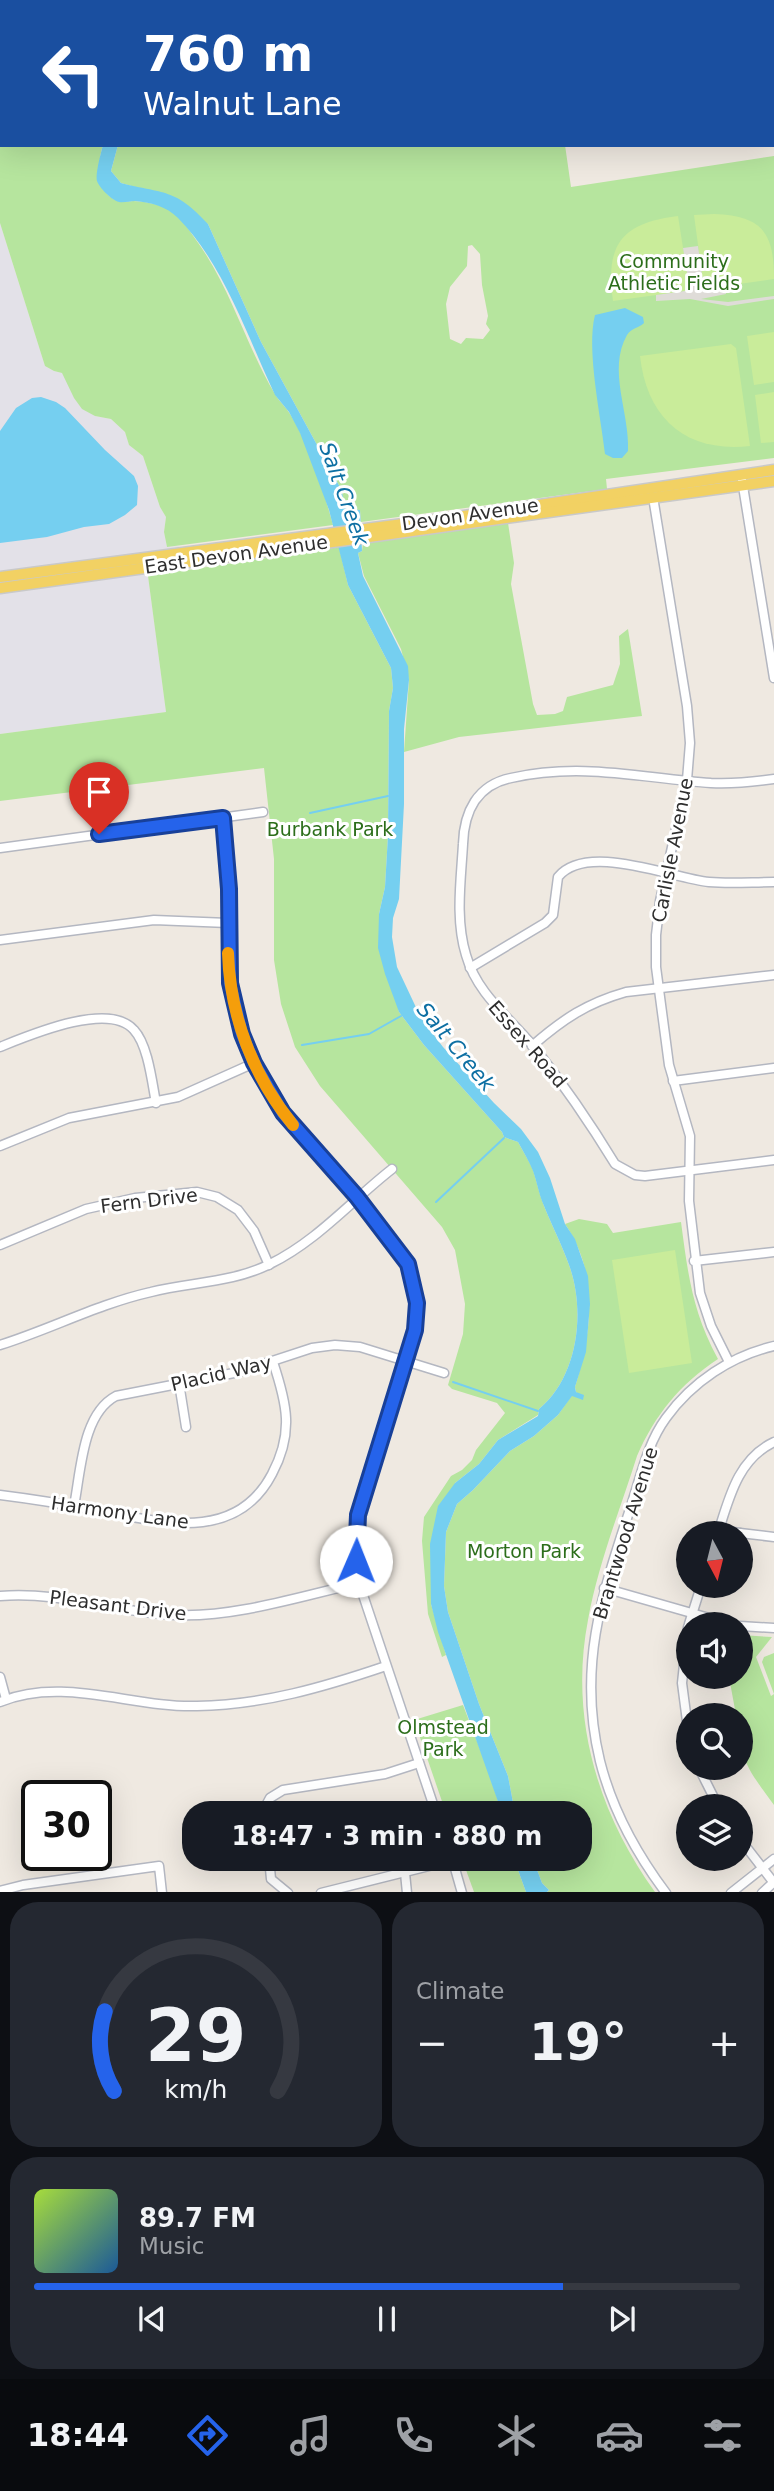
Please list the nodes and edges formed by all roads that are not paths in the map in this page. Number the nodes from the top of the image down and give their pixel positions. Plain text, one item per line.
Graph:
1 (774, 470) edge
2 (742, 480) junction
3 (774, 481) edge
4 (653, 497) junction
5 (597, 504) joint
6 (377, 531) junction
7 (317, 539) junction
8 (0, 577) edge
9 (0, 588) edge
10 (774, 678) edge
11 (774, 779) edge
12 (687, 780) junction
13 (263, 812) dead end
14 (223, 818) junction
15 (0, 848) edge
16 (668, 874) junction
17 (774, 882) edge
18 (228, 923) junction
19 (0, 940) edge
20 (470, 968) junction
21 (774, 975) edge
22 (659, 988) junction
23 (533, 1046) junction
24 (0, 1047) edge
25 (254, 1063) junction
26 (774, 1068) edge
27 (673, 1081) junction
28 (156, 1102) junction
29 (0, 1146) edge
30 (774, 1160) edge
31 (392, 1169) dead end
32 (689, 1170) junction
33 (357, 1197) junction
34 (0, 1245) edge
35 (774, 1252) edge
36 (695, 1261) junction
37 (269, 1265) junction
38 (0, 1345) edge
39 (774, 1346) edge
40 (273, 1362) junction
41 (406, 1362) junction
42 (729, 1362) junction
43 (444, 1373) dead end
44 (179, 1383) junction
45 (186, 1427) dead end
46 (774, 1442) edge
47 (0, 1495) edge
48 (74, 1506) junction
49 (721, 1521) edge
50 (753, 1535) edge
51 (774, 1537) edge
52 (359, 1583) junction
53 (604, 1588) junction
54 (0, 1596) edge
55 (685, 1612) edge
56 (753, 1627) edge
57 (774, 1628) edge
58 (386, 1666) junction
59 (0, 1677) edge
60 (3, 1700) edge
61 (419, 1763) junction
62 (268, 1801) edge
63 (432, 1801) edge
64 (753, 1856) edge
65 (774, 1859) edge
66 (762, 1868) junction
67 (270, 1871) edge
68 (409, 1871) edge
69 (456, 1871) edge
70 (405, 1872) junction
71 (774, 1883) edge
72 (4, 1891) edge
73 (162, 1892) edge
74 (288, 1892) edge
75 (321, 1892) edge
76 (407, 1892) edge
77 (462, 1892) edge
78 (666, 1892) edge
79 (731, 1892) edge
80 (762, 1892) edge

1 - 2 main road, Devon Avenue
2 - 3 main road, Devon Avenue
2 - 4 main road, Devon Avenue
2 - 6 main road, Devon Avenue
2 - 10 street
4 - 5 main road, Devon Avenue
4 - 12 street, Carlisle Avenue
5 - 6 main road, East Devon Avenue
6 - 7 main road, East Devon Avenue
7 - 8 main road
7 - 9 main road, East Devon Avenue
11 - 12 street
12 - 16 street, Carlisle Avenue
12 - 20 street, Essex Road
13 - 14 street
14 - 15 street
14 - 18 street
16 - 17 street
16 - 20 street
16 - 22 street, Carlisle Avenue
18 - 19 street
18 - 25 street
20 - 23 street, Essex Road
21 - 22 street
22 - 23 street
22 - 27 street, Carlisle Avenue
23 - 32 street, Essex Road
24 - 28 street
25 - 28 street
25 - 33 street
26 - 27 street
27 - 32 street, Carlisle Avenue
28 - 29 street
30 - 32 street, Essex Road
31 - 33 street
32 - 36 street, Carlisle Avenue
33 - 37 street
33 - 41 street
34 - 37 street, Fern Drive
35 - 36 street
36 - 42 street, Carlisle Avenue
37 - 38 street
39 - 42 street, Brantwood Avenue
40 - 41 street, Placid Way
40 - 44 street, Placid Way
40 - 48 street, Harmony Lane
41 - 43 street, Placid Way
41 - 52 street
42 - 53 street, Brantwood Avenue
44 - 45 street
44 - 48 street, Placid Way
46 - 49 street
47 - 48 street, Harmony Lane
50 - 51 street
52 - 54 street, Pleasant Drive
52 - 58 street
53 - 55 street
53 - 78 street, Brantwood Avenue
56 - 57 street
58 - 60 street
58 - 61 street
59 - 60 street
61 - 62 street
61 - 63 street
64 - 66 street
65 - 66 street
66 - 71 street
66 - 79 street
67 - 74 street
68 - 70 street
69 - 77 street
70 - 75 street
70 - 76 street
71 - 80 street
72 - 73 street

